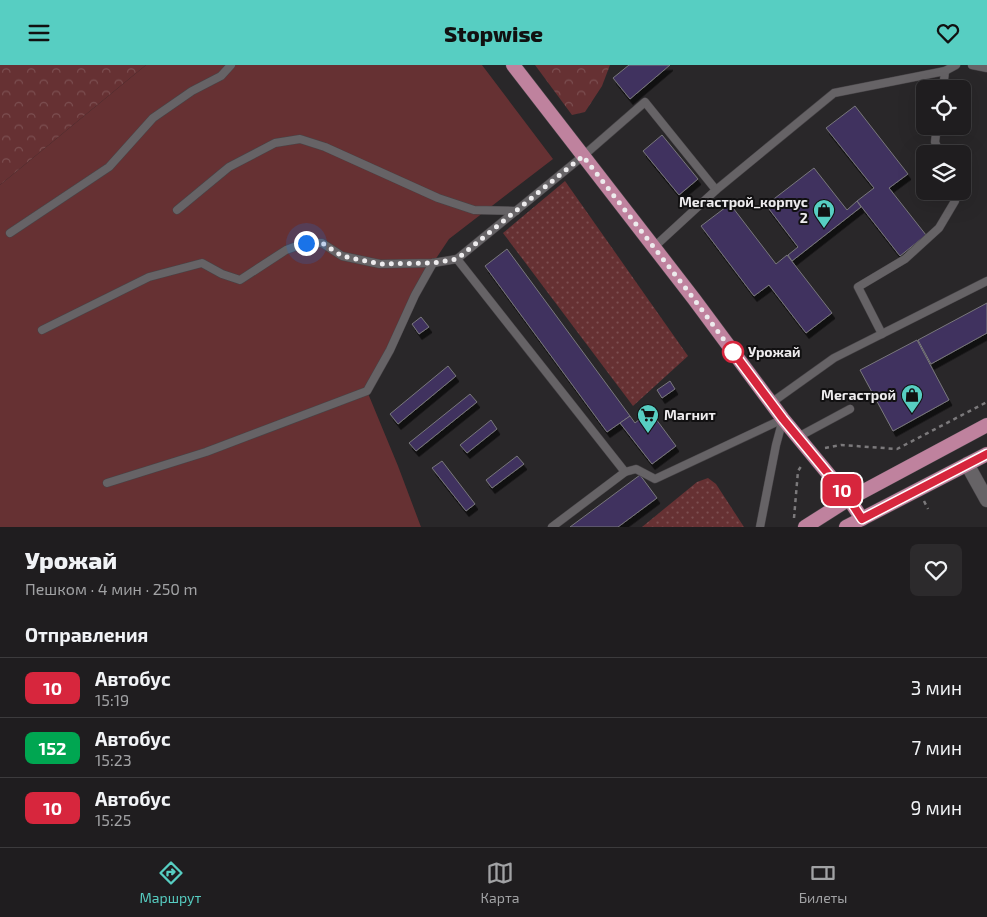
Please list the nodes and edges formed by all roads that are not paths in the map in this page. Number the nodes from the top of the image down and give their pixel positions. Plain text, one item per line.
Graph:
1 (231, 65) edge
2 (512, 65) edge
3 (956, 65) edge
4 (972, 65) edge
5 (987, 68) edge
6 (945, 71) junction
7 (944, 80) edge
8 (583, 156) junction
9 (716, 190) junction
10 (955, 200) edge
11 (177, 210) dead end
12 (516, 211) junction
13 (10, 233) dead end
14 (654, 248) junction
15 (457, 259) junction
16 (433, 263) junction
17 (987, 281) edge
18 (42, 330) dead end
19 (882, 334) junction
20 (770, 403) junction
21 (850, 409) dead end
22 (783, 419) junction
23 (987, 425) edge
24 (798, 437) junction
25 (987, 454) edge
26 (968, 464) junction
27 (624, 472) junction
28 (107, 483) dead end
29 (849, 499) junction
30 (987, 500) edge
31 (862, 519) junction
32 (804, 524) edge
33 (552, 527) edge
34 (760, 527) edge
35 (846, 527) edge

1 - 13 lane
2 - 8 main road
3 - 6 lane
4 - 5 lane
6 - 7 lane
6 - 9 lane
8 - 9 lane
8 - 12 lane
8 - 14 main road
9 - 14 lane
10 - 19 lane
11 - 12 lane
12 - 15 lane
14 - 20 main road
15 - 16 lane
15 - 27 lane
16 - 18 lane
16 - 28 lane
17 - 19 lane
19 - 20 lane
20 - 22 main road
21 - 24 lane
22 - 24 main road
22 - 27 lane
22 - 34 lane
23 - 29 main road
24 - 29 main road
25 - 26 main road
26 - 30 street
26 - 31 main road
27 - 33 lane
29 - 31 main road
29 - 32 main road
31 - 35 main road

